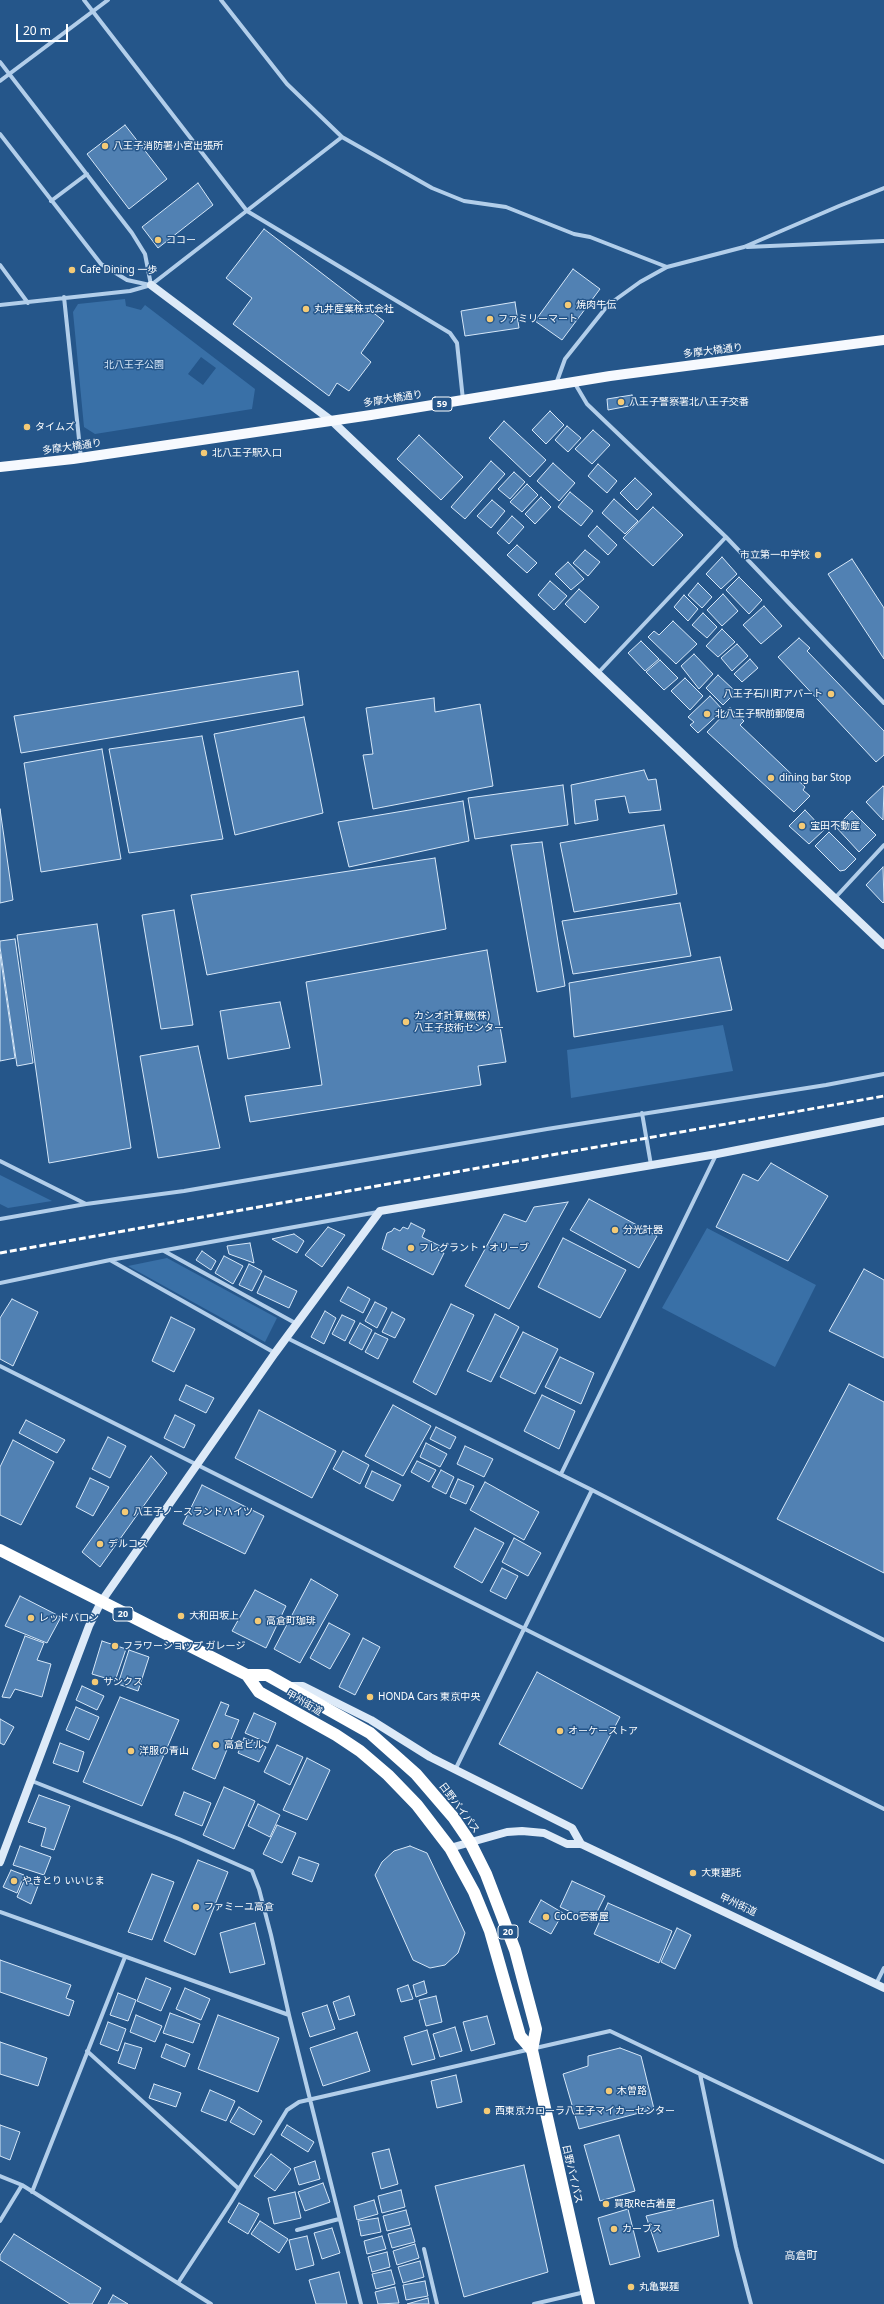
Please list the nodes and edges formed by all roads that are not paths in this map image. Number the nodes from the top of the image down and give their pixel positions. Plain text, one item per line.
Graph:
1 (84, 0) edge
2 (108, 0) edge
3 (221, 0) edge
4 (94, 12) junction
5 (0, 62) edge
6 (9, 74) junction
7 (0, 81) edge
8 (0, 134) edge
9 (342, 137) junction
10 (87, 174) junction
11 (884, 188) edge
12 (51, 201) junction
13 (247, 211) junction
14 (884, 241) edge
15 (744, 247) junction
16 (0, 265) edge
17 (667, 267) junction
18 (151, 285) junction
19 (64, 297) junction
20 (28, 302) junction
21 (0, 305) edge
22 (884, 340) edge
23 (574, 382) junction
24 (556, 385) junction
25 (463, 400) junction
26 (332, 421) junction
27 (81, 458) junction
28 (0, 467) edge
29 (726, 537) junction
30 (598, 673) junction
31 (884, 703) edge
32 (884, 845) edge
33 (834, 898) junction
34 (884, 945) edge
35 (884, 1074) edge
36 (642, 1113) junction
37 (884, 1121) edge
38 (717, 1154) junction
39 (0, 1161) edge
40 (651, 1165) junction
41 (86, 1204) junction
42 (380, 1211) junction
43 (0, 1219) edge
44 (164, 1251) junction
45 (110, 1260) junction
46 (0, 1283) edge
47 (298, 1324) junction
48 (288, 1338) junction
49 (275, 1353) junction
50 (0, 1366) edge
51 (196, 1464) junction
52 (560, 1474) junction
53 (592, 1490) junction
54 (0, 1550) edge
55 (101, 1602) junction
56 (522, 1629) junction
57 (884, 1640) edge
58 (247, 1675) junction
59 (287, 1686) junction
60 (456, 1768) junction
61 (32, 1781) junction
62 (884, 1809) edge
63 (470, 1842) junction
64 (581, 1844) junction
65 (450, 1848) junction
66 (0, 1862) edge
67 (0, 1912) edge
68 (125, 1957) junction
69 (884, 1968) edge
70 (876, 1984) junction
71 (884, 1988) edge
72 (289, 2015) junction
73 (532, 2050) junction
74 (87, 2051) junction
75 (700, 2074) junction
76 (310, 2099) junction
77 (884, 2162) edge
78 (0, 2176) edge
79 (22, 2186) junction
80 (239, 2189) junction
81 (32, 2192) junction
82 (339, 2219) junction
83 (0, 2221) edge
84 (297, 2230) dead end
85 (424, 2249) dead end
86 (178, 2283) junction
87 (585, 2292) junction
88 (211, 2304) edge
89 (361, 2304) edge
90 (437, 2304) edge
91 (534, 2304) edge
92 (589, 2304) edge
93 (751, 2304) edge

1 - 4 street
2 - 4 street
3 - 9 street
4 - 6 street
4 - 13 street
5 - 6 street
6 - 7 street
6 - 10 street
8 - 12 street
9 - 13 street
9 - 17 street
10 - 12 street
10 - 18 street
11 - 15 street
12 - 18 street
13 - 18 street
13 - 25 street
14 - 15 street
15 - 17 street
16 - 20 street
17 - 24 street
18 - 19 street
18 - 26 street
19 - 20 street
19 - 27 street
20 - 21 street
22 - 23 main road, 多摩大橋通り / 59
23 - 24 main road, 多摩大橋通り / 59
23 - 29 street
24 - 25 main road, 多摩大橋通り / 59
25 - 26 main road, 多摩大橋通り / 59
26 - 27 main road, 多摩大橋通り / 59
26 - 30 street
27 - 28 main road, 多摩大橋通り / 59
29 - 30 street
29 - 31 street
30 - 33 street
32 - 33 street
33 - 34 street
35 - 36 street
36 - 40 street
36 - 41 street
37 - 38 street
38 - 40 street
38 - 52 street
39 - 41 street
40 - 42 street
41 - 43 street
42 - 44 street
42 - 47 street
44 - 45 street
44 - 47 street
45 - 46 street
45 - 49 street
47 - 48 street
48 - 49 street
48 - 52 street
49 - 51 street
50 - 51 street
51 - 55 street
51 - 56 street
52 - 53 street
53 - 56 street
53 - 57 street
54 - 55 highway, 甲州街道 / 20
55 - 58 highway, 甲州街道 / 20
55 - 61 street
56 - 60 street
56 - 62 street
58 - 59 highway, 日野バイパス / 20
58 - 65 highway, 甲州街道 / 20
59 - 60 street, 甲州街道
59 - 63 highway, 日野バイパス / 20
60 - 64 street, 甲州街道
61 - 66 street
61 - 72 street
63 - 64 street, 甲州街道
63 - 65 street, 甲州街道
63 - 73 highway, 日野バイパス / 20
64 - 70 street, 甲州街道
65 - 73 highway, 日野バイパス / 20
67 - 68 street
68 - 72 street
68 - 74 street
69 - 70 street
70 - 71 street, 甲州街道
72 - 76 street
73 - 75 street
73 - 76 street
73 - 87 highway, 日野バイパス / 20
74 - 80 street
74 - 81 street
75 - 77 street
75 - 93 street
76 - 80 street
76 - 82 street
78 - 79 street
79 - 81 street
79 - 83 street
80 - 86 street
81 - 86 street
82 - 84 street
82 - 89 street
85 - 90 street
86 - 88 street
87 - 91 street
87 - 92 highway, 日野バイパス / 20

